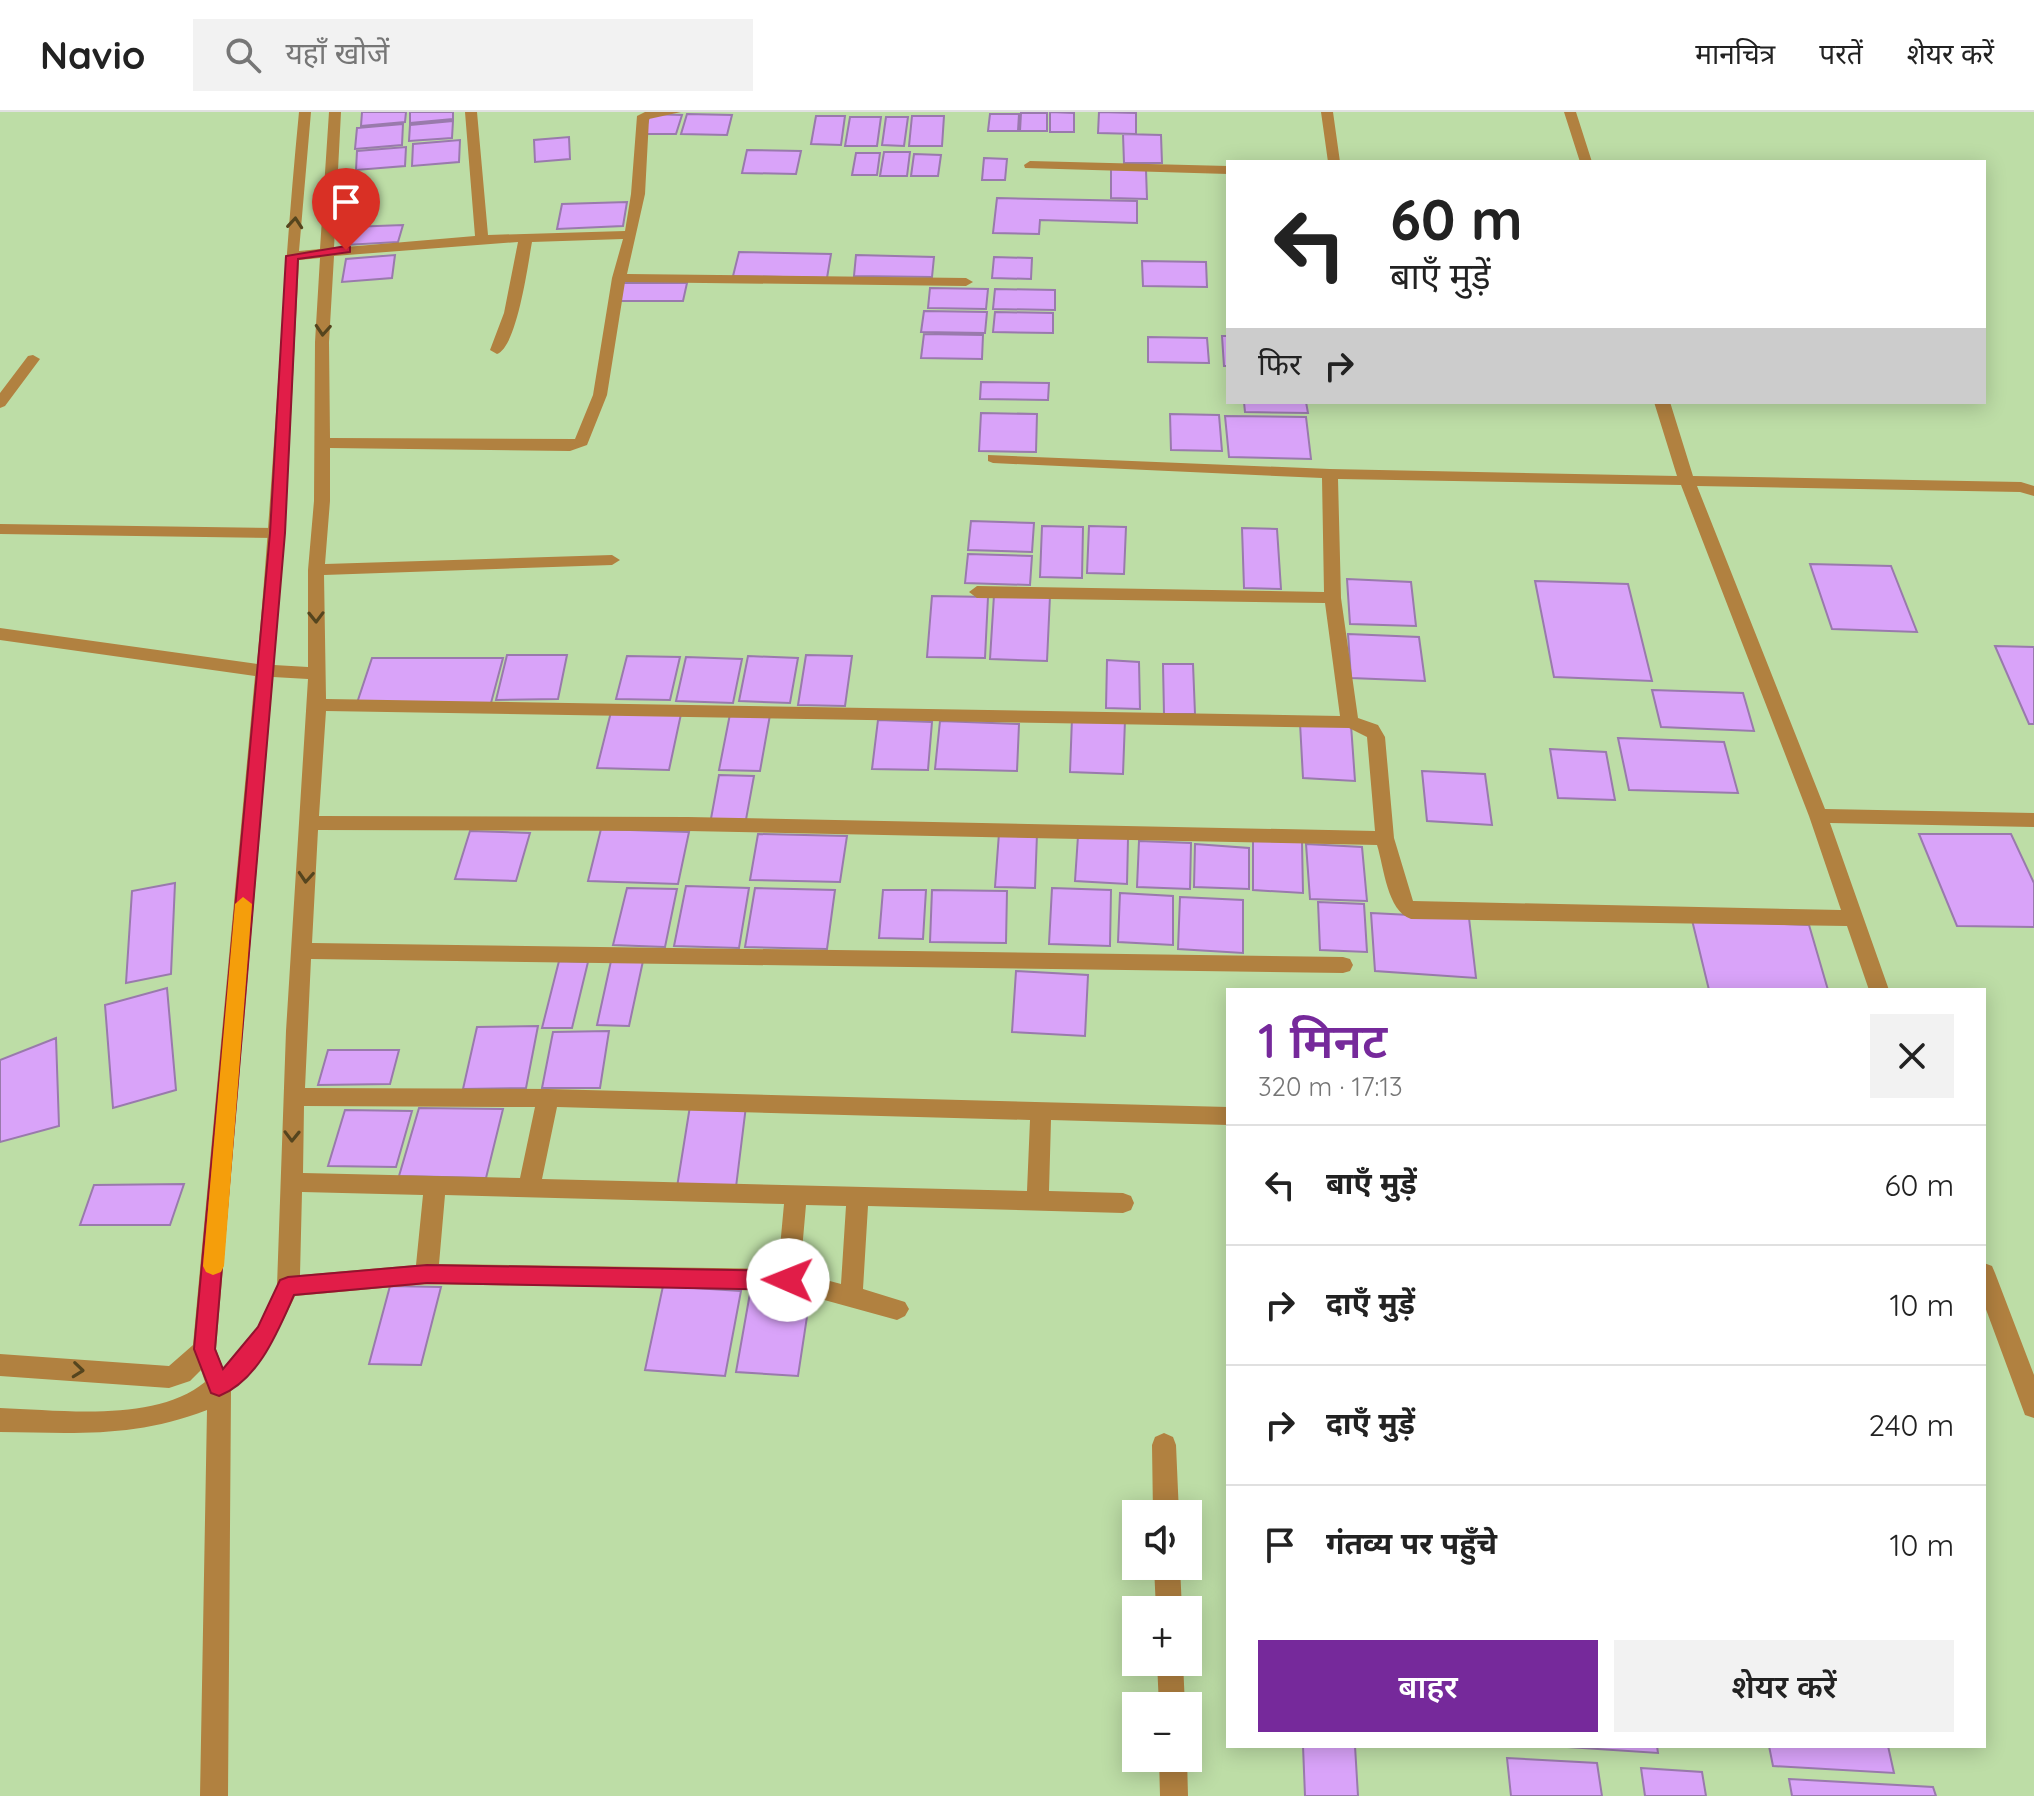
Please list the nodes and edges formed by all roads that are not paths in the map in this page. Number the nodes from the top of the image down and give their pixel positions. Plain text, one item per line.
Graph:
1 (305, 112) edge
2 (335, 112) edge
3 (471, 112) edge
4 (675, 112) edge
5 (1327, 112) edge
6 (1570, 112) edge
7 (1334, 160) edge
8 (1585, 160) edge
9 (1030, 165) dead end
10 (1226, 170) edge
11 (631, 235) junction
12 (526, 238) junction
13 (482, 239) junction
14 (329, 251) junction
15 (292, 256) junction
16 (619, 278) junction
17 (966, 282) dead end
18 (497, 350) dead end
19 (33, 359) dead end
20 (0, 403) edge
21 (1663, 404) edge
22 (322, 443) junction
23 (993, 458) dead end
24 (1330, 474) junction
25 (1687, 481) junction
26 (2034, 491) edge
27 (0, 529) edge
28 (277, 533) junction
29 (612, 560) dead end
30 (316, 570) junction
31 (977, 592) dead end
32 (1333, 598) junction
33 (8, 635) edge
34 (0, 653) edge
35 (265, 671) junction
36 (317, 673) junction
37 (317, 705) junction
38 (1350, 722) junction
39 (1818, 816) junction
40 (2034, 820) edge
41 (310, 823) junction
42 (1385, 838) junction
43 (1852, 918) junction
44 (301, 951) junction
45 (1343, 965) dead end
46 (1878, 988) edge
47 (293, 1097) junction
48 (548, 1098) junction
49 (1041, 1111) junction
50 (1226, 1116) edge
51 (291, 1182) junction
52 (435, 1186) junction
53 (529, 1186) junction
54 (796, 1194) junction
55 (858, 1195) junction
56 (1038, 1201) junction
57 (1123, 1203) dead end
58 (427, 1274) junction
59 (1986, 1278) edge
60 (788, 1280) junction
61 (288, 1286) junction
62 (851, 1298) junction
63 (897, 1309) dead end
64 (204, 1349) junction
65 (0, 1365) edge
66 (219, 1386) junction
67 (2034, 1407) edge
68 (0, 1420) edge
69 (1164, 1445) dead end
70 (1166, 1500) edge
71 (1173, 1772) edge
72 (214, 1796) edge
73 (1174, 1796) edge

15 -> 1 street
2 - 14 street
3 - 13 street
4 - 11 street
5 - 7 street
6 - 8 street
9 - 10 street
11 - 12 street
11 - 16 street
12 - 13 street
12 - 18 street
13 - 14 street
14 - 15 street
14 -> 22 street
15 - 28 street
16 - 17 street
16 - 22 street
19 - 20 street
21 - 25 street
22 - 30 street
23 - 24 street
24 - 25 street
24 - 32 street
25 - 26 street
25 - 39 street
27 - 28 street
28 - 35 street
29 - 30 street
30 -> 36 street
31 - 32 street
32 - 38 street
33 - 34 street
33 - 35 street
35 - 36 street
35 - 64 street
36 - 37 street
37 - 38 street
37 - 41 street
38 - 42 street
39 - 40 street
39 - 43 street
41 - 42 street
41 -> 44 street
42 - 43 street
43 - 46 street
44 - 45 street
44 - 47 street
47 - 48 street
47 -> 51 street
48 - 49 street
48 - 53 street
49 - 50 street
49 - 56 street
51 - 52 street
51 - 61 street
52 - 53 street
52 - 58 street
53 - 54 street
54 - 55 street
54 - 60 street
55 - 56 street
55 - 62 street
56 - 57 street
58 - 60 street
58 - 61 street
59 - 67 street
60 - 62 street
61 - 66 street
62 - 63 street
65 -> 64 street
64 - 66 street
66 - 68 street
66 - 72 street
69 - 70 street
71 - 73 street

